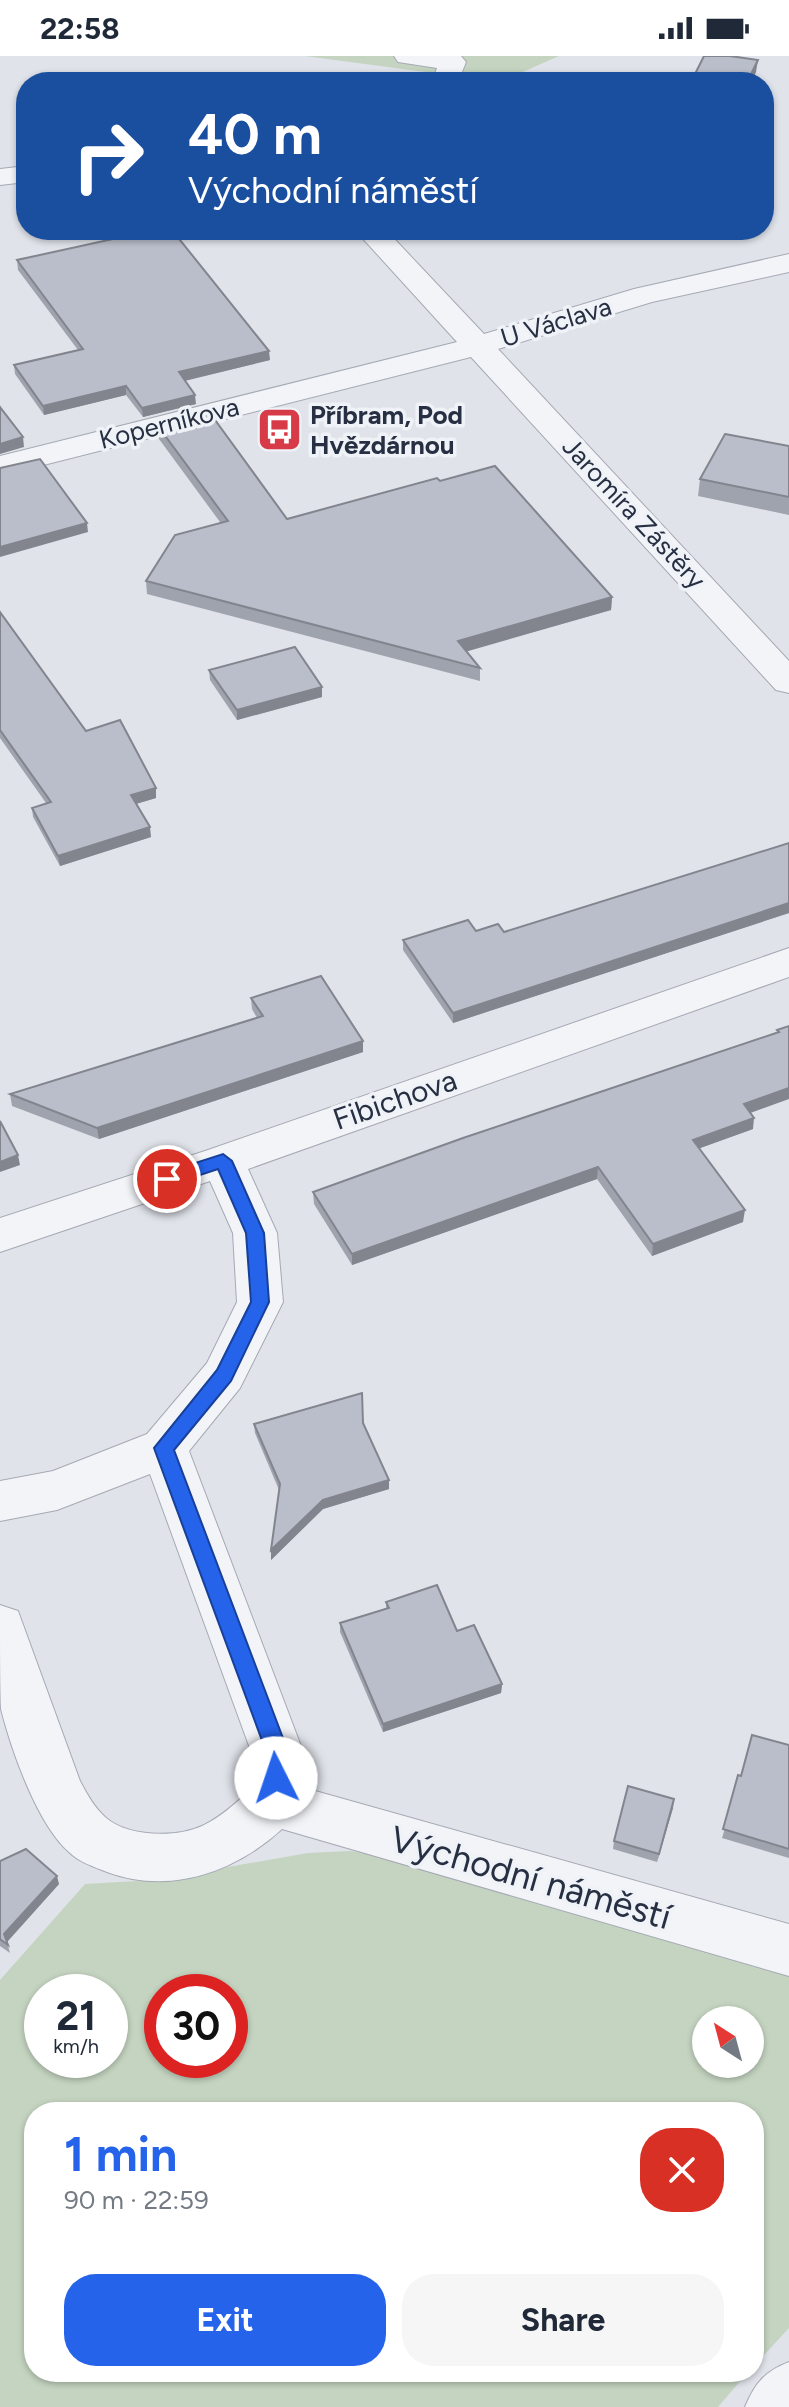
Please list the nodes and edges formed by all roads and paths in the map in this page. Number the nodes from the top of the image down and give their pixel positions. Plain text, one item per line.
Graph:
1 (407, 56) edge
2 (449, 72) edge
3 (379, 240) edge
4 (789, 263) edge
5 (477, 346) junction
6 (0, 466) edge
7 (789, 682) edge
8 (789, 962) edge
9 (223, 1161) junction
10 (0, 1235) edge
11 (164, 1448) junction
12 (0, 1501) edge
13 (0, 1626) edge
14 (273, 1803) junction
15 (789, 1950) edge
16 (789, 2393) edge
17 (776, 2407) edge

1 - 2 street
3 - 5 street, U Václava
4 - 5 street, U Václava
5 - 6 street, Koperníkova
5 - 7 street, Jaromíra Zástěry
8 - 9 street, Fibichova
9 - 10 street, Fibichova
9 - 11 street
11 - 12 street
11 - 14 street
13 - 14 street
14 - 15 street, Východní náměstí
16 - 17 street

